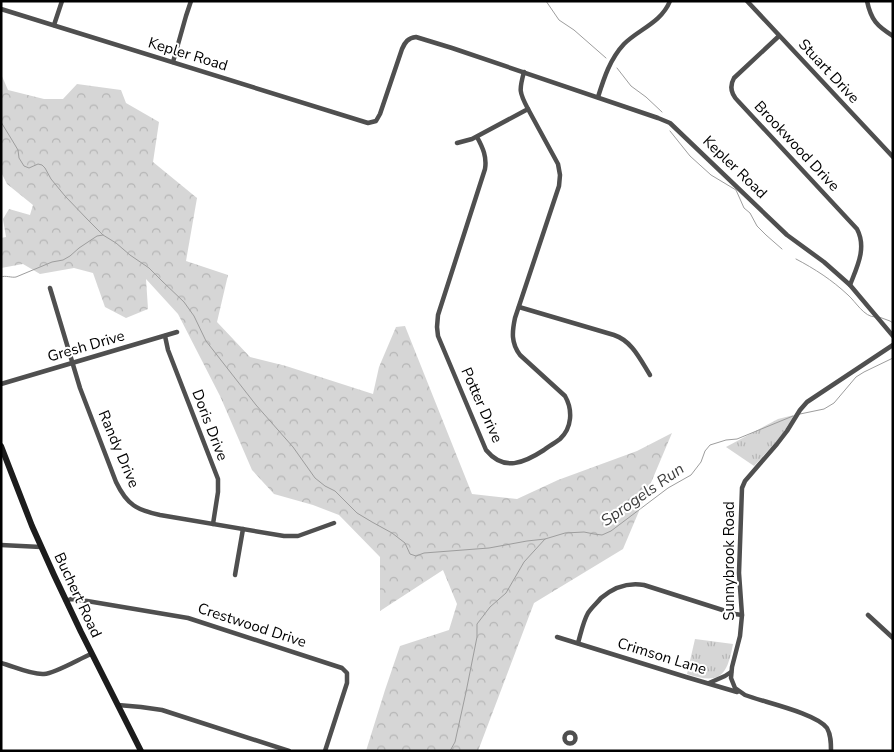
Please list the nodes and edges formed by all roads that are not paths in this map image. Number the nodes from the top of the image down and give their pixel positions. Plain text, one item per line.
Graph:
1 (62, 1) edge
2 (192, 1) edge
3 (670, 1) edge
4 (746, 1) edge
5 (867, 1) edge
6 (1, 9) edge
7 (54, 25) junction
8 (779, 36) junction
9 (893, 36) edge
10 (173, 62) junction
11 (524, 72) junction
12 (598, 97) junction
13 (528, 109) junction
14 (477, 137) junction
15 (457, 143) dead end
16 (893, 157) edge
17 (850, 285) junction
18 (50, 288) dead end
19 (520, 307) junction
20 (178, 332) dead end
21 (164, 336) junction
22 (893, 336) edge
23 (893, 345) edge
24 (72, 363) junction
25 (650, 375) dead end
26 (1, 384) edge
27 (1, 446) edge
28 (334, 523) dead end
29 (213, 524) junction
30 (243, 528) junction
31 (1, 545) edge
32 (41, 547) junction
33 (235, 575) dead end
34 (66, 601) junction
35 (742, 615) junction
36 (868, 615) dead end
37 (557, 636) dead end
38 (893, 638) edge
39 (578, 643) junction
40 (91, 654) junction
41 (1, 663) edge
42 (731, 672) junction
43 (709, 683) junction
44 (740, 692) junction
45 (118, 705) junction
46 (568, 743) dead end
47 (141, 751) edge
48 (289, 751) edge
49 (325, 751) edge
50 (565, 751) edge
51 (832, 751) edge

1 - 7 street
2 - 10 street
3 - 12 street
4 - 8 street, Stuart Drive
5 - 9 street
6 - 7 street, Kepler Road
7 - 10 street, Kepler Road
8 - 16 street, Stuart Drive
8 - 17 street, Brookwood Drive
10 - 11 street, Kepler Road
11 - 12 street, Kepler Road
11 - 13 street, Potter Drive
12 - 17 street, Kepler Road
13 - 14 street
13 - 19 street, Potter Drive
14 - 15 street
14 - 19 street, Potter Drive
17 - 22 street, Kepler Road
18 - 24 street, Randy Drive
19 - 25 street
20 - 21 street, Gresh Drive
21 - 24 street, Gresh Drive
21 - 29 street, Doris Drive
23 - 35 street, Sunnybrook Road
24 - 26 street, Gresh Drive
24 - 29 street, Randy Drive
27 - 32 street, Buchert Road
28 - 30 street, Randy Drive
29 - 30 street, Randy Drive
30 - 33 street
31 - 32 street
32 - 34 street, Buchert Road
34 - 40 street, Buchert Road
34 - 49 street, Crestwood Drive
35 - 39 street
35 - 42 street, Sunnybrook Road
36 - 38 street
37 - 39 street, Crimson Lane
39 - 43 street, Crimson Lane
40 - 41 street
40 - 45 street, Buchert Road
42 - 43 street
42 - 44 street
43 - 44 street, Crimson Lane
44 - 51 street
45 - 47 street, Buchert Road
45 - 48 street
46 - 50 street

